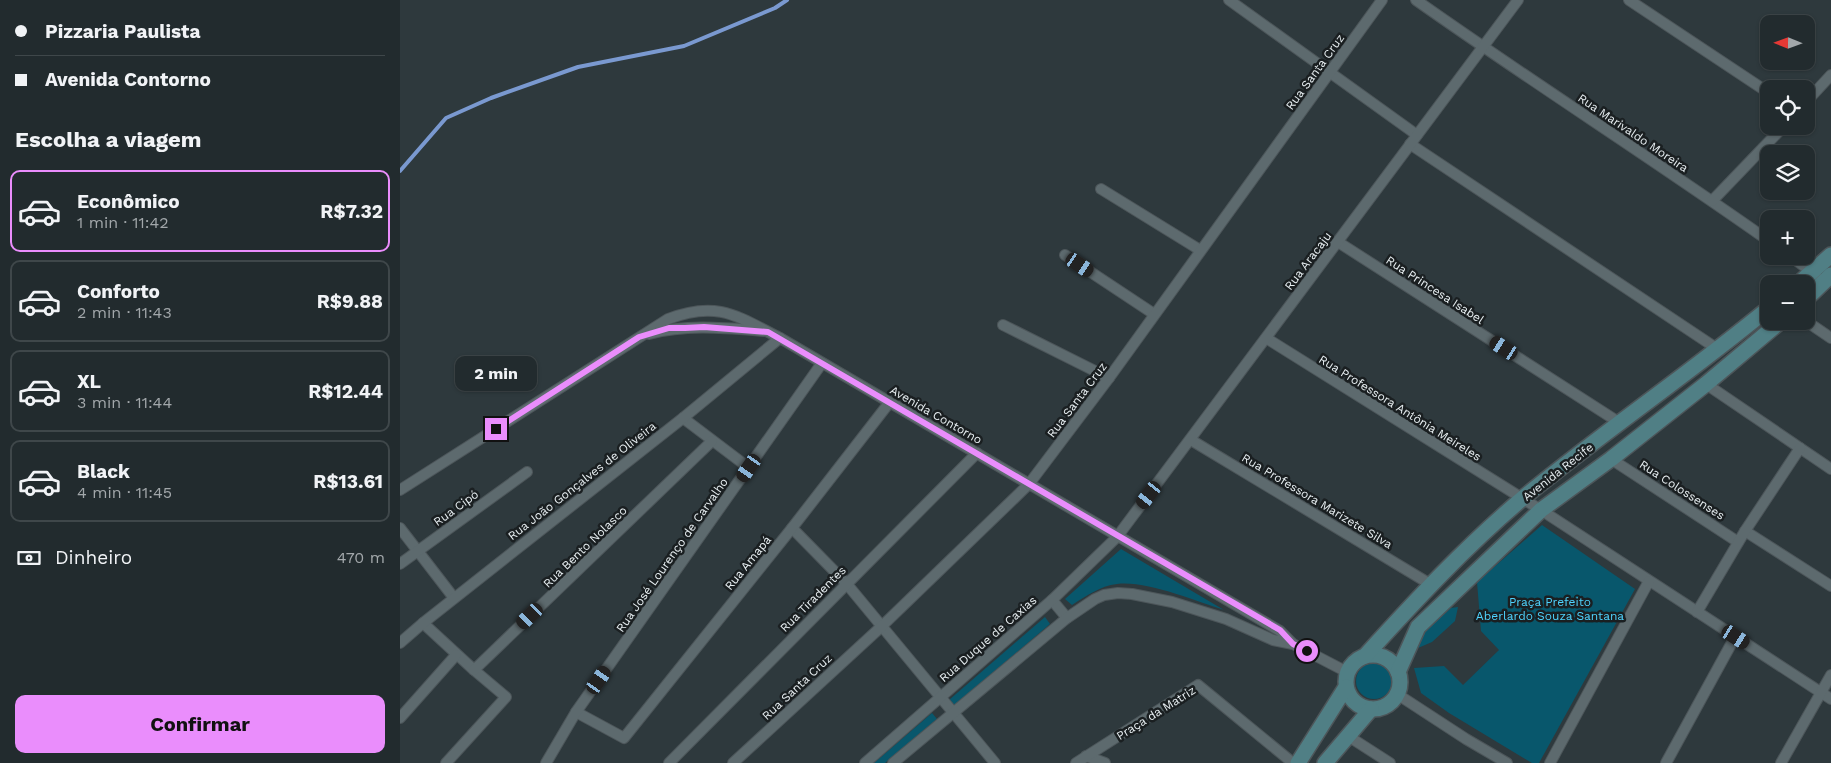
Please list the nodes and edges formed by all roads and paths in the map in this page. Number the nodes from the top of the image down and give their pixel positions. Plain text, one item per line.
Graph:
1 (1229, 0) edge
2 (1382, 0) edge
3 (1416, 0) edge
4 (1518, 0) edge
5 (1629, 0) edge
6 (1483, 47) junction
7 (1330, 74) junction
8 (1831, 75) edge
9 (1760, 87) edge
10 (1815, 92) edge
11 (1417, 135) junction
12 (1775, 135) edge
13 (1410, 144) junction
14 (1101, 189) dead end
15 (1712, 201) junction
16 (1760, 235) edge
17 (1338, 242) junction
18 (1200, 250) junction
19 (1831, 255) edge
20 (1065, 256) dead end
21 (1802, 265) edge
22 (1812, 272) junction
23 (1808, 275) edge
24 (1828, 278) edge
25 (1815, 290) edge
26 (1154, 314) junction
27 (1760, 316) edge
28 (1003, 325) dead end
29 (1815, 327) edge
30 (1770, 330) edge
31 (768, 332) junction
32 (639, 337) junction
33 (780, 338) junction
34 (1266, 338) junction
35 (1831, 338) edge
36 (1719, 350) junction
37 (822, 363) junction
38 (1109, 378) junction
39 (1706, 384) junction
40 (889, 403) junction
41 (683, 418) junction
42 (1620, 423) junction
43 (1191, 440) junction
44 (712, 441) junction
45 (1800, 448) junction
46 (977, 453) junction
47 (1611, 459) junction
48 (749, 468) junction
49 (1831, 469) edge
50 (527, 472) dead end
51 (1029, 484) junction
52 (400, 490) edge
53 (1522, 499) junction
54 (1541, 510) junction
55 (400, 528) edge
56 (792, 528) junction
57 (1745, 531) junction
58 (1118, 536) junction
59 (1738, 542) junction
60 (418, 551) junction
61 (400, 564) edge
62 (1650, 581) junction
63 (846, 583) junction
64 (1430, 584) junction
65 (1831, 586) edge
66 (454, 598) junction
67 (1052, 600) junction
68 (1697, 612) junction
69 (1067, 618) junction
70 (423, 623) junction
71 (882, 626) junction
72 (1736, 637) junction
73 (400, 643) edge
74 (1293, 644) junction
75 (456, 655) junction
76 (1365, 656) junction
77 (474, 670) junction
78 (1398, 672) junction
79 (1831, 675) edge
80 (1347, 679) junction
81 (1821, 692) junction
82 (1397, 694) junction
83 (939, 698) junction
84 (1831, 699) edge
85 (1371, 709) junction
86 (576, 712) junction
87 (953, 714) junction
88 (400, 718) edge
89 (1348, 736) junction
90 (1086, 756) junction
91 (548, 762) edge
92 (446, 763) edge
93 (669, 763) edge
94 (733, 763) edge
95 (865, 763) edge
96 (893, 763) edge
97 (995, 763) edge
98 (1076, 763) edge
99 (1105, 763) edge
100 (1293, 763) edge
101 (1298, 763) edge
102 (1326, 763) edge
103 (1390, 763) edge
104 (1507, 763) edge
105 (1550, 763) edge
106 (1666, 763) edge
107 (1781, 763) edge

1 - 7 street
2 - 7 street, Rua Santa Cruz
3 - 6 street, Rua Marivaldo Moreira
4 - 6 street, Rua Aracaju
5 - 9 street
6 - 11 street, Rua Aracaju
6 - 15 street, Rua Marivaldo Moreira
7 - 11 street
7 - 18 street, Rua Santa Cruz
8 - 10 street
11 - 13 street, Rua Aracaju
12 - 15 street
13 - 17 street, Rua Aracaju
13 - 36 street
14 - 18 street
15 - 16 street, Rua Marivaldo Moreira
17 - 34 street, Rua Aracaju
17 - 42 street, Rua Princesa Isabel
18 - 26 street, Rua Santa Cruz
19 - 22 street
20 - 26 street
21 - 22 street
22 - 23 street
22 - 24 street
24 - 25 street
26 - 38 street, Rua Santa Cruz
27 - 36 street, Avenida Recife
28 - 38 street
29 - 35 street
30 - 39 street, Avenida Recife
31 - 32 street, Avenida Contorno
31 - 32 street, Avenida Contorno
31 - 33 street, Avenida Contorno
32 - 52 street, Avenida Contorno
33 - 37 street, Avenida Contorno
33 - 41 street, Rua João Gonçalves de Oliveira
34 - 43 street, Rua Aracaju
34 - 53 street, Rua Professora Antônia Meireles
36 - 42 street, Avenida Recife
37 - 40 street, Avenida Contorno
37 - 48 street, Rua José Lourenço de Carvalho
38 - 51 street, Rua Santa Cruz
39 - 45 street
39 - 47 street, Avenida Recife
40 - 46 street, Avenida Contorno
40 - 56 street, Rua Amapá
41 - 44 street
41 - 66 street, Rua João Gonçalves de Oliveira
42 - 53 street, Avenida Recife
43 - 58 street, Rua Aracaju
43 - 64 street, Rua Professora Marizete Silva
44 - 48 street
44 - 77 street, Rua Bento Nolasco
45 - 49 street
45 - 57 street
46 - 51 street, Avenida Contorno
46 - 63 street, Rua Tiradentes
47 - 54 street, Avenida Recife
47 - 59 street, Rua Colossenses
48 - 86 street, Rua José Lourenço de Carvalho
50 - 60 street, Rua Cipó
51 - 58 street, Avenida Contorno
51 - 71 street, Rua Santa Cruz
53 - 54 street, Rua Professora Antônia Meireles
53 - 64 street, Avenida Recife
54 - 62 street
54 - 78 street, Avenida Recife
55 - 60 street
56 - 63 street
56 - 86 street, Rua Amapá
57 - 59 street
57 - 65 street
58 - 67 street, Rua Aracaju
58 - 74 street, Avenida Contorno
59 - 68 street
60 - 61 street, Rua Cipó
60 - 66 street
62 - 68 street
62 - 105 street
63 - 71 street
63 - 93 street, Rua Tiradentes
64 - 76 street, Avenida Recife
66 - 70 street, Rua João Gonçalves de Oliveira
67 - 69 street, Rua Duque de Caxias
67 - 83 street, Rua Duque de Caxias
68 - 72 street
69 - 74 street
69 - 87 street
70 - 73 street, Rua João Gonçalves de Oliveira
70 - 75 street
71 - 83 street
71 - 94 street, Rua Santa Cruz
72 - 81 street
72 - 106 street
74 - 80 street
75 - 77 street
75 - 88 street
76 - 78 street
76 - 80 street
77 - 92 street
78 - 82 street
79 - 81 street
80 - 85 street
80 - 101 street
81 - 84 street
81 - 107 street
82 - 85 street
82 - 104 street
83 - 87 street
83 - 95 street, Rua Duque de Caxias
85 - 89 street
86 - 91 street, Rua José Lourenço de Carvalho
87 - 96 street
87 - 97 street
89 - 102 street
89 - 103 street
90 - 98 street, Praça da Matriz
90 - 99 street
90 - 100 street, Praça da Matriz

